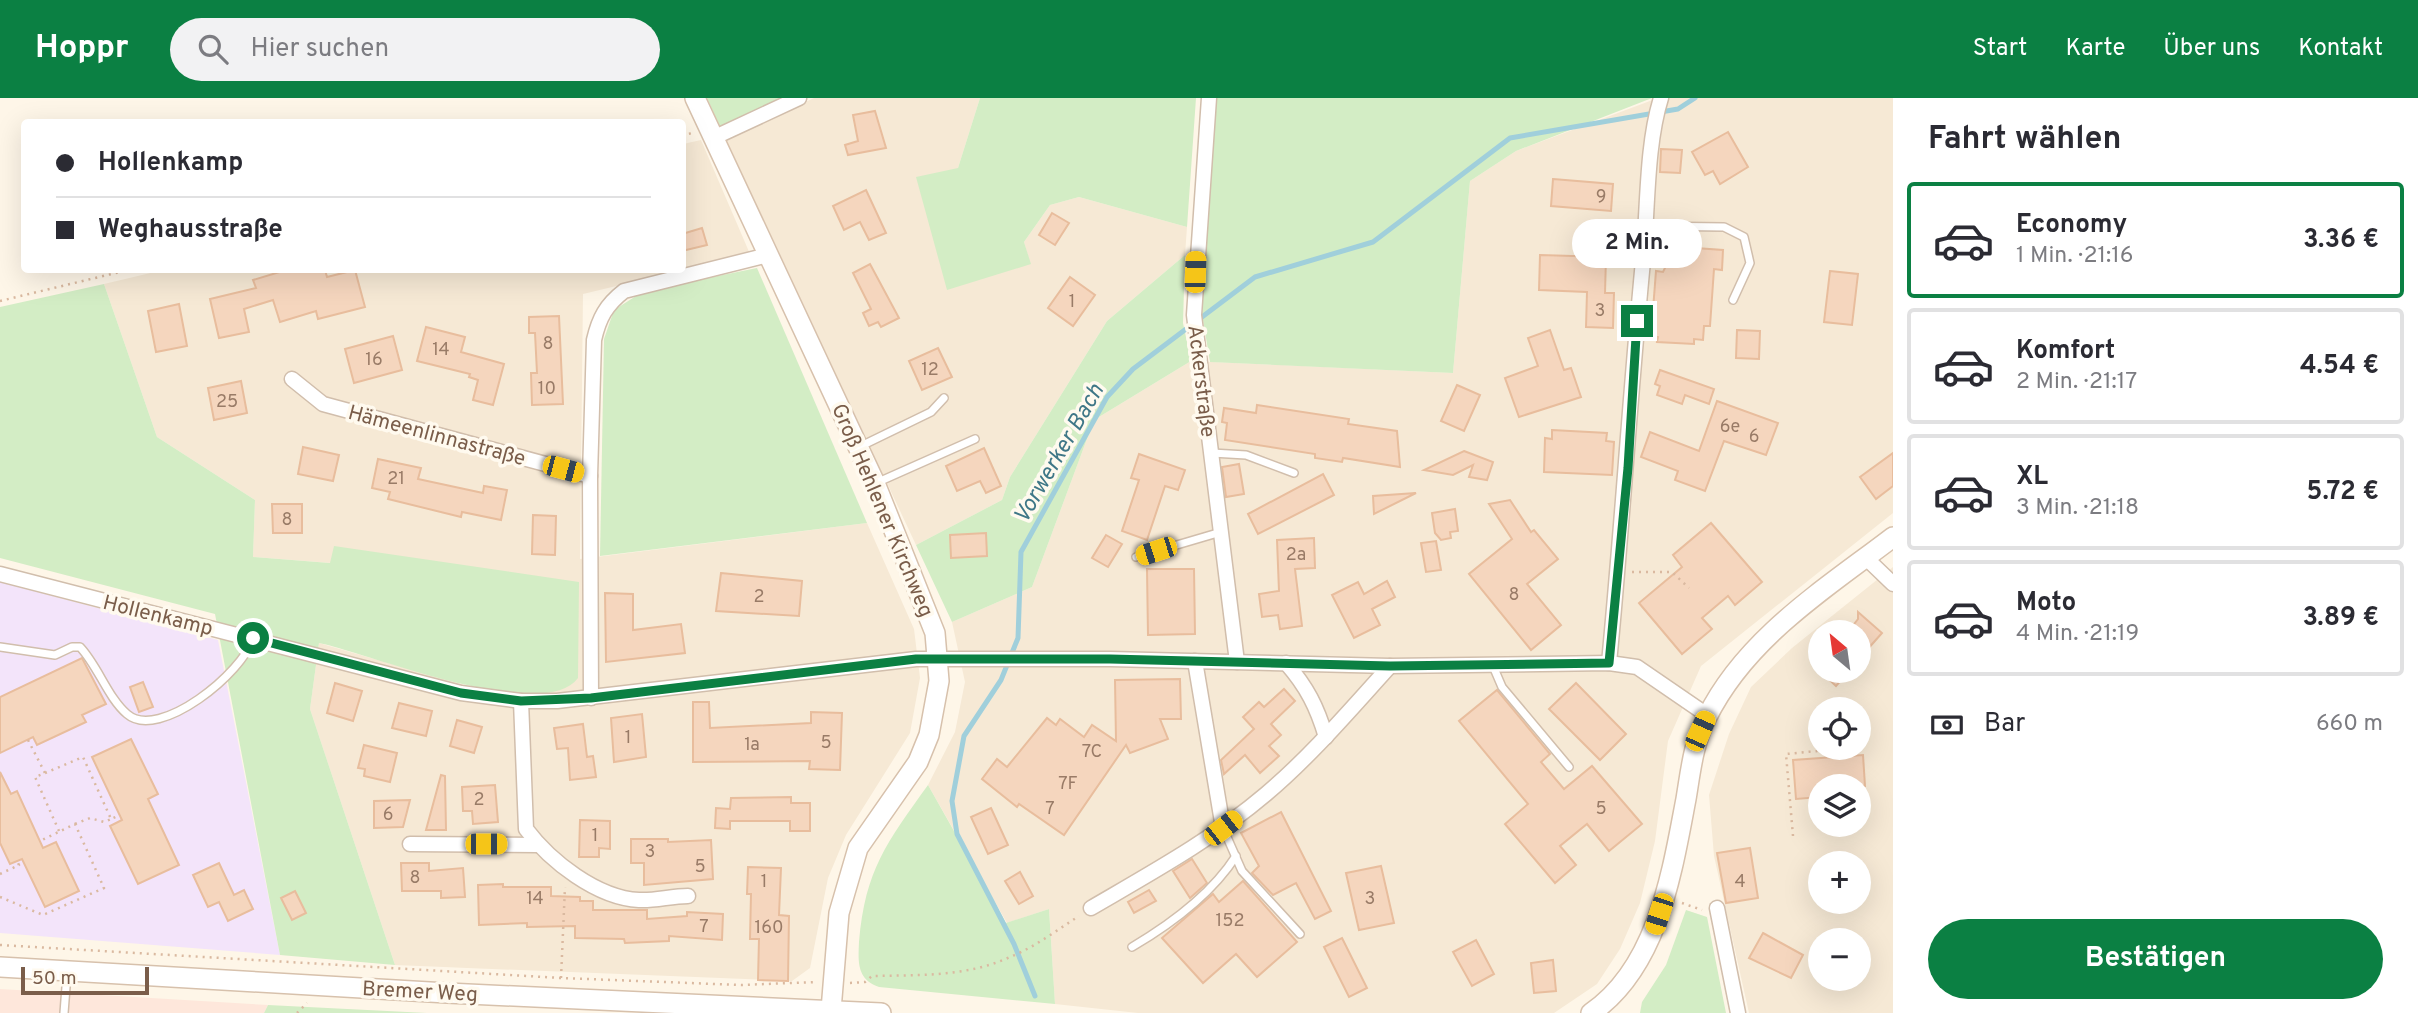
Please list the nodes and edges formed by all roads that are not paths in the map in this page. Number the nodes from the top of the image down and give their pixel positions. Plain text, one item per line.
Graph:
1 (695, 98) edge
2 (799, 98) edge
3 (1209, 98) edge
4 (1660, 102) edge
5 (713, 138) junction
6 (1646, 226) junction
7 (768, 255) junction
8 (1733, 300) dead end
9 (292, 379) dead end
10 (944, 398) dead end
11 (975, 439) dead end
12 (859, 447) junction
13 (1211, 453) junction
14 (1294, 473) dead end
15 (590, 476) junction
16 (875, 483) junction
17 (1221, 532) junction
18 (1893, 537) edge
19 (1136, 557) dead end
20 (1866, 558) junction
21 (0, 573) edge
22 (1893, 584) edge
23 (253, 638) junction
24 (0, 647) edge
25 (939, 659) junction
26 (1195, 661) junction
27 (1237, 662) junction
28 (1286, 663) junction
29 (1609, 663) junction
30 (1390, 666) junction
31 (1493, 666) junction
32 (591, 698) junction
33 (521, 701) junction
34 (1707, 715) junction
35 (1326, 737) junction
36 (1569, 767) dead end
37 (1223, 828) junction
38 (411, 844) dead end
39 (537, 845) junction
40 (1236, 856) junction
41 (688, 896) dead end
42 (1091, 908) road end
43 (1718, 912) road end
44 (1300, 934) dead end
45 (1132, 947) dead end
46 (0, 967) edge
47 (67, 970) junction
48 (831, 1012) edge
49 (1595, 1012) edge
50 (64, 1013) edge
51 (881, 1013) edge
52 (1738, 1013) edge

1 - 5 main road, Groß Hehlener Kirchweg
2 - 5 street
3 - 13 street, Ackerstraße
4 - 6 street
5 - 7 main road, Groß Hehlener Kirchweg
6 - 8 lane
6 - 29 street
7 - 12 main road, Groß Hehlener Kirchweg
7 - 15 street
9 - 15 street, Hämeenlinnastraße
10 - 12 lane
11 - 16 lane
12 - 16 main road, Groß Hehlener Kirchweg
13 - 14 lane
13 - 17 street, Ackerstraße
15 - 32 street
16 - 25 main road, Groß Hehlener Kirchweg
17 - 19 lane
17 - 27 street, Ackerstraße
18 - 20 main road
20 - 22 street
20 - 34 main road
21 - 23 street, Hollenkamp
23 - 24 lane
23 - 33 street, Hollenkamp
25 - 26 street, Hollenkamp
25 - 32 street, Hollenkamp
25 - 48 main road, Groß Hehlener Kirchweg
26 - 27 street, Hollenkamp
26 - 37 street
27 - 28 street, Hollenkamp
28 - 30 street, Hollenkamp
28 - 35 street
29 - 31 street, Hollenkamp
29 - 34 street, Hollenkamp
30 - 31 street, Hollenkamp
30 - 35 street
31 - 36 lane
32 - 33 street, Hollenkamp
33 - 39 street
34 - 49 main road
35 - 37 street
37 - 40 lane
37 - 42 street
38 - 39 street
39 - 41 street
40 - 44 lane
40 - 45 lane
43 - 52 street
46 - 47 main road, Bremer Weg
47 - 48 main road, Bremer Weg
47 - 50 lane
48 - 51 main road, Bremer Weg

